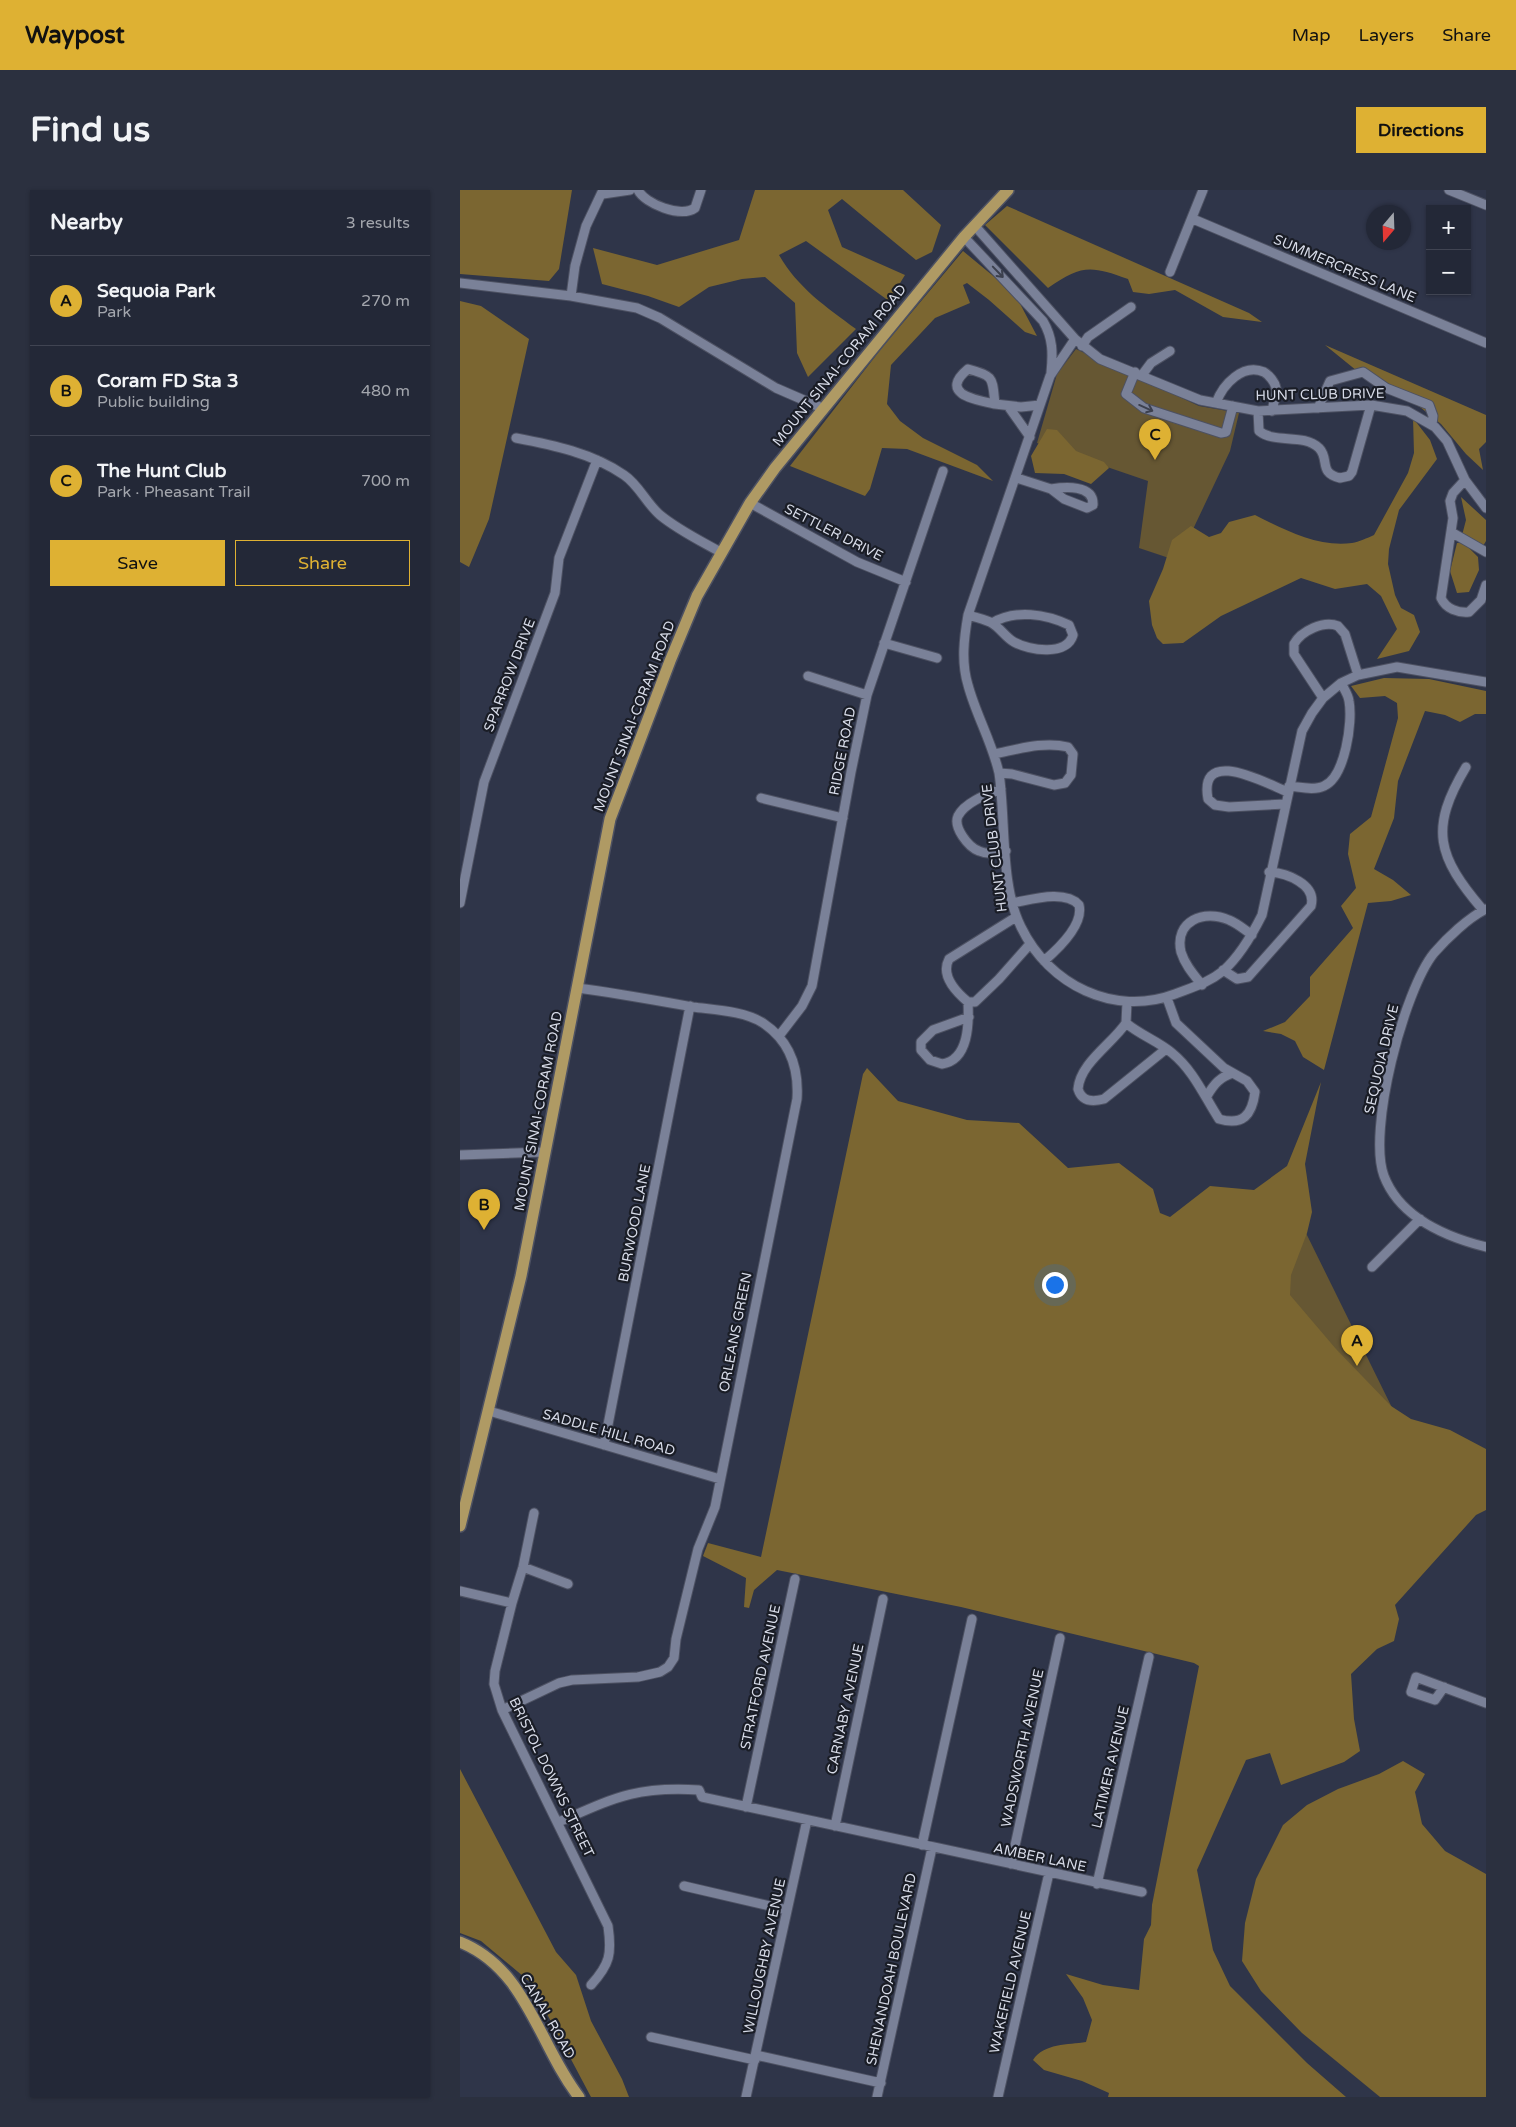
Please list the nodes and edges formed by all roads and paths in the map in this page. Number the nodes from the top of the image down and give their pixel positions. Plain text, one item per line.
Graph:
1 (630, 190) edge
2 (638, 190) edge
3 (701, 190) edge
4 (1008, 190) edge
5 (1203, 190) edge
6 (1449, 190) edge
7 (603, 192) edge
8 (1486, 205) edge
9 (1193, 219) junction
10 (975, 226) junction
11 (964, 237) junction
12 (1170, 272) dead end
13 (460, 283) edge
14 (571, 296) junction
15 (1131, 307) dead end
16 (1064, 325) junction
17 (1050, 334) junction
18 (1079, 343) junction
19 (1486, 343) edge
20 (1170, 351) dead end
21 (1138, 373) junction
22 (1050, 376) junction
23 (1216, 403) junction
24 (995, 404) junction
25 (1040, 405) junction
26 (1371, 405) junction
27 (1008, 406) junction
28 (1234, 406) junction
29 (822, 408) junction
30 (1318, 408) junction
31 (1258, 410) junction
32 (1272, 411) junction
33 (1432, 425) junction
34 (1030, 437) junction
35 (516, 438) dead end
36 (596, 460) junction
37 (943, 471) dead end
38 (1017, 478) junction
39 (1466, 480) junction
40 (1051, 489) dead end
41 (750, 503) junction
42 (1486, 508) edge
43 (1451, 532) junction
44 (1486, 552) edge
45 (722, 553) junction
46 (906, 582) junction
47 (1486, 585) edge
48 (968, 615) junction
49 (992, 624) junction
50 (884, 643) junction
51 (937, 658) dead end
52 (1358, 675) junction
53 (808, 676) dead end
54 (1486, 682) edge
55 (1341, 683) junction
56 (867, 695) junction
57 (1323, 698) junction
58 (994, 754) junction
59 (1466, 767) dead end
60 (999, 773) junction
61 (1001, 788) junction
62 (1289, 789) junction
63 (761, 798) dead end
64 (1285, 804) junction
65 (843, 818) junction
66 (1006, 851) junction
67 (1270, 872) junction
68 (462, 884) edge
69 (460, 903) edge
70 (1012, 903) junction
71 (1484, 910) edge
72 (1016, 917) junction
73 (1252, 935) junction
74 (1030, 944) junction
75 (1044, 961) junction
76 (1223, 970) junction
77 (1202, 985) junction
78 (577, 988) junction
79 (1166, 998) junction
80 (968, 1002) junction
81 (1127, 1002) junction
82 (690, 1006) junction
83 (969, 1017) junction
84 (1126, 1023) junction
85 (779, 1036) junction
86 (1166, 1049) junction
87 (1234, 1074) junction
88 (1207, 1096) junction
89 (545, 1152) junction
90 (460, 1155) edge
91 (1420, 1219) junction
92 (1486, 1247) edge
93 (1372, 1267) dead end
94 (489, 1411) junction
95 (604, 1445) junction
96 (720, 1479) junction
97 (534, 1513) dead end
98 (460, 1526) edge
99 (524, 1568) junction
100 (795, 1580) dead end
101 (568, 1584) dead end
102 (460, 1591) edge
103 (883, 1599) dead end
104 (512, 1603) junction
105 (972, 1619) dead end
106 (1060, 1638) dead end
107 (1149, 1657) dead end
108 (1444, 1687) dead end
109 (1486, 1703) edge
110 (502, 1710) junction
111 (746, 1807) junction
112 (807, 1820) junction
113 (559, 1822) junction
114 (834, 1826) junction
115 (922, 1846) junction
116 (932, 1848) junction
117 (1011, 1864) junction
118 (1049, 1873) junction
119 (1097, 1884) junction
120 (684, 1886) dead end
121 (1142, 1892) dead end
122 (787, 1910) junction
123 (460, 1942) edge
124 (591, 1985) dead end
125 (651, 2037) dead end
126 (756, 2057) junction
127 (880, 2083) junction
128 (575, 2096) edge
129 (746, 2097) edge
130 (877, 2097) edge
131 (998, 2097) edge

1 - 7 street
2 - 3 street
4 - 10 main road, MOUNT SINAI-CORAM ROAD
5 - 9 street
6 - 8 street
7 - 14 street
9 - 12 street
9 - 19 street, SUMMERCRESS LANE
10 - 11 main road, MOUNT SINAI-CORAM ROAD
10 - 16 street, HUNT CLUB DRIVE
11 -> 17 street, HUNT CLUB DRIVE
11 - 29 main road, MOUNT SINAI-CORAM ROAD
13 - 14 street
14 - 29 street
15 - 18 street, HUNT CLUB DRIVE
16 - 17 street
16 - 18 street, HUNT CLUB DRIVE
17 - 22 street, HUNT CLUB DRIVE
18 - 21 street, HUNT CLUB DRIVE
18 - 22 street, HUNT CLUB DRIVE
20 - 21 street
21 - 23 street, HUNT CLUB DRIVE
21 -> 28 street
22 - 25 street, HUNT CLUB DRIVE
23 - 28 street, HUNT CLUB DRIVE
23 - 32 street
24 - 24 street
24 - 27 street
25 - 27 street
25 - 34 street, HUNT CLUB DRIVE
26 - 30 street, HUNT CLUB DRIVE
26 - 31 street
26 - 33 street, HUNT CLUB DRIVE
27 - 34 street
28 - 31 street, HUNT CLUB DRIVE
29 - 41 main road, MOUNT SINAI-CORAM ROAD
30 - 32 street, HUNT CLUB DRIVE
30 - 33 street
31 - 32 street, HUNT CLUB DRIVE
33 - 39 street, HUNT CLUB DRIVE
34 - 38 street, HUNT CLUB DRIVE
35 - 36 street
36 - 45 street
36 - 68 street, SPARROW DRIVE
37 - 46 street, RIDGE ROAD
38 - 40 street
38 - 48 street, HUNT CLUB DRIVE
39 - 42 street, HUNT CLUB DRIVE
39 - 43 street
41 - 45 main road, MOUNT SINAI-CORAM ROAD
41 - 46 street, SETTLER DRIVE
43 - 44 street
43 - 47 street
45 - 78 main road, MOUNT SINAI-CORAM ROAD
46 - 50 street, RIDGE ROAD
48 - 49 street
48 - 58 street, HUNT CLUB DRIVE
49 - 49 street
50 - 51 street
50 - 56 street, RIDGE ROAD
52 - 54 street, HUNT CLUB DRIVE
52 - 55 street, HUNT CLUB DRIVE
52 - 57 street
53 - 56 street
55 - 57 street, HUNT CLUB DRIVE
55 - 62 street
56 - 65 street, RIDGE ROAD
57 - 62 street, HUNT CLUB DRIVE
58 - 60 street, HUNT CLUB DRIVE
58 - 60 street
59 - 71 street
60 - 61 street, HUNT CLUB DRIVE
61 - 66 street, HUNT CLUB DRIVE
61 - 66 street
62 - 64 street, HUNT CLUB DRIVE
62 - 64 street
63 - 65 street
64 - 67 street, HUNT CLUB DRIVE
65 - 85 street, RIDGE ROAD
66 - 70 street, HUNT CLUB DRIVE
67 - 73 street, HUNT CLUB DRIVE
67 - 76 street
68 - 69 street, SPARROW DRIVE
70 - 72 street, HUNT CLUB DRIVE
70 - 75 street
71 - 91 street, SEQUOIA DRIVE
72 - 74 street, HUNT CLUB DRIVE
72 - 80 street
73 - 76 street, HUNT CLUB DRIVE
73 - 77 street
74 - 75 street, HUNT CLUB DRIVE
74 - 80 street
75 - 81 street, HUNT CLUB DRIVE
76 - 77 street, HUNT CLUB DRIVE
77 - 79 street, HUNT CLUB DRIVE
78 - 82 street, ORLEANS GREEN
78 - 89 main road, MOUNT SINAI-CORAM ROAD
79 - 81 street, HUNT CLUB DRIVE
79 - 87 street
80 - 83 street
81 - 84 street
82 - 85 street, ORLEANS GREEN
82 - 95 street, BURWOOD LANE
83 - 83 street
84 - 86 street
84 - 86 street
85 - 96 street, ORLEANS GREEN
86 - 88 street
87 - 88 street
87 - 88 street
89 - 90 street
89 - 94 main road, MOUNT SINAI-CORAM ROAD
91 - 92 street, SEQUOIA DRIVE
91 - 93 street
94 - 95 street, SADDLE HILL ROAD
94 - 98 main road, MOUNT SINAI-CORAM ROAD
95 - 96 street, SADDLE HILL ROAD
96 - 110 street, ORLEANS GREEN
97 - 99 street, BRISTOL DOWNS STREET
99 - 101 street
99 - 104 street, BRISTOL DOWNS STREET
100 - 111 street, STRATFORD AVENUE
102 - 104 street
103 - 114 street, CARNABY AVENUE
104 - 110 street, BRISTOL DOWNS STREET
105 - 115 street
106 - 117 street, WADSWORTH AVENUE
107 - 119 street, LATIMER AVENUE
108 - 109 street
110 - 113 street, BRISTOL DOWNS STREET
111 - 112 street
111 - 113 street
112 - 114 street
112 - 122 street, WILLOUGHBY AVENUE
113 - 124 street, BRISTOL DOWNS STREET
114 - 115 street
115 - 116 street, AMBER LANE
116 - 117 street, AMBER LANE
116 - 127 street, SHENANDOAH BOULEVARD
117 - 118 street, AMBER LANE
118 - 119 street, AMBER LANE
118 - 131 street, WAKEFIELD AVENUE
119 - 121 street, AMBER LANE
120 - 122 street
122 - 126 street, WILLOUGHBY AVENUE
123 - 128 main road, CANAL ROAD
125 - 126 street
126 - 127 street
126 - 129 street, WILLOUGHBY AVENUE
127 - 130 street, SHENANDOAH BOULEVARD

